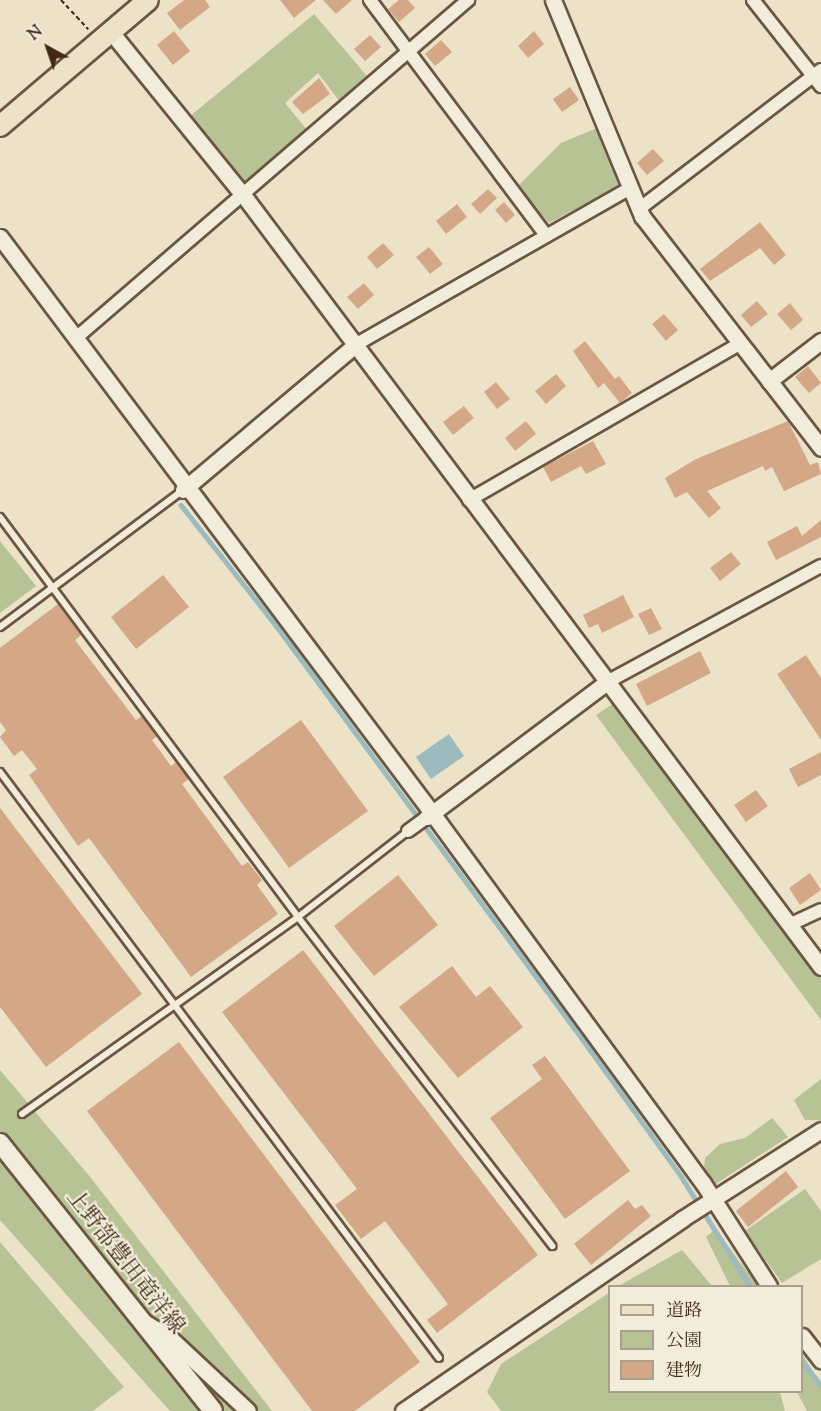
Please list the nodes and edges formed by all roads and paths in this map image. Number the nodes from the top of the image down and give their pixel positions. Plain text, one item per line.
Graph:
1 (61, 0) edge
2 (148, 0) edge
3 (370, 0) edge
4 (468, 0) edge
5 (553, 0) edge
6 (753, 0) edge
7 (105, 37) junction
8 (407, 52) junction
9 (818, 77) edge
10 (0, 126) edge
11 (630, 188) junction
12 (244, 196) junction
13 (639, 209) junction
14 (546, 235) junction
15 (0, 237) edge
16 (76, 338) junction
17 (821, 341) edge
18 (739, 344) junction
19 (355, 345) junction
20 (769, 381) junction
21 (821, 448) edge
22 (185, 489) junction
23 (469, 500) junction
24 (0, 517) edge
25 (821, 566) edge
26 (54, 586) junction
27 (0, 627) edge
28 (607, 682) junction
29 (0, 772) edge
30 (430, 815) junction
31 (408, 831) joint
32 (821, 910) edge
33 (298, 917) junction
34 (789, 925) junction
35 (821, 967) edge
36 (173, 1006) junction
37 (22, 1114) dead end
38 (821, 1130) edge
39 (0, 1143) edge
40 (711, 1201) junction
41 (552, 1246) dead end
42 (768, 1285) edge
43 (137, 1320) junction
44 (803, 1338) edge
45 (439, 1358) dead end
46 (821, 1360) edge
47 (213, 1411) edge
48 (248, 1411) edge
49 (403, 1411) edge

1 - 7 path
2 - 7 main road
3 - 8 street
4 - 8 street
5 - 11 street
6 - 9 street
7 - 10 main road
7 - 12 street
8 - 12 street
8 - 14 street
9 - 13 street
11 - 13 street
11 - 14 street
12 - 16 street
12 - 19 street
13 - 18 street
14 - 19 street
15 - 16 street
16 - 22 street
17 - 20 street
18 - 20 street
18 - 23 street
19 - 22 street
19 - 23 street
20 - 21 street
22 - 26 lane
22 - 30 street
23 - 28 street
24 - 26 lane
25 - 28 street
26 - 27 lane
26 - 33 lane
28 - 30 street
28 - 34 street
29 - 36 lane
30 - 31 street
30 - 40 street
31 - 33 lane
32 - 34 street
33 - 36 lane
33 - 41 lane
34 - 35 street
36 - 37 lane
36 - 45 lane
38 - 40 street
39 - 43 main road, 上野部豊田竜洋線
40 - 42 street
40 - 49 street
43 - 47 main road, 上野部豊田竜洋線
43 - 48 street
44 - 46 street

